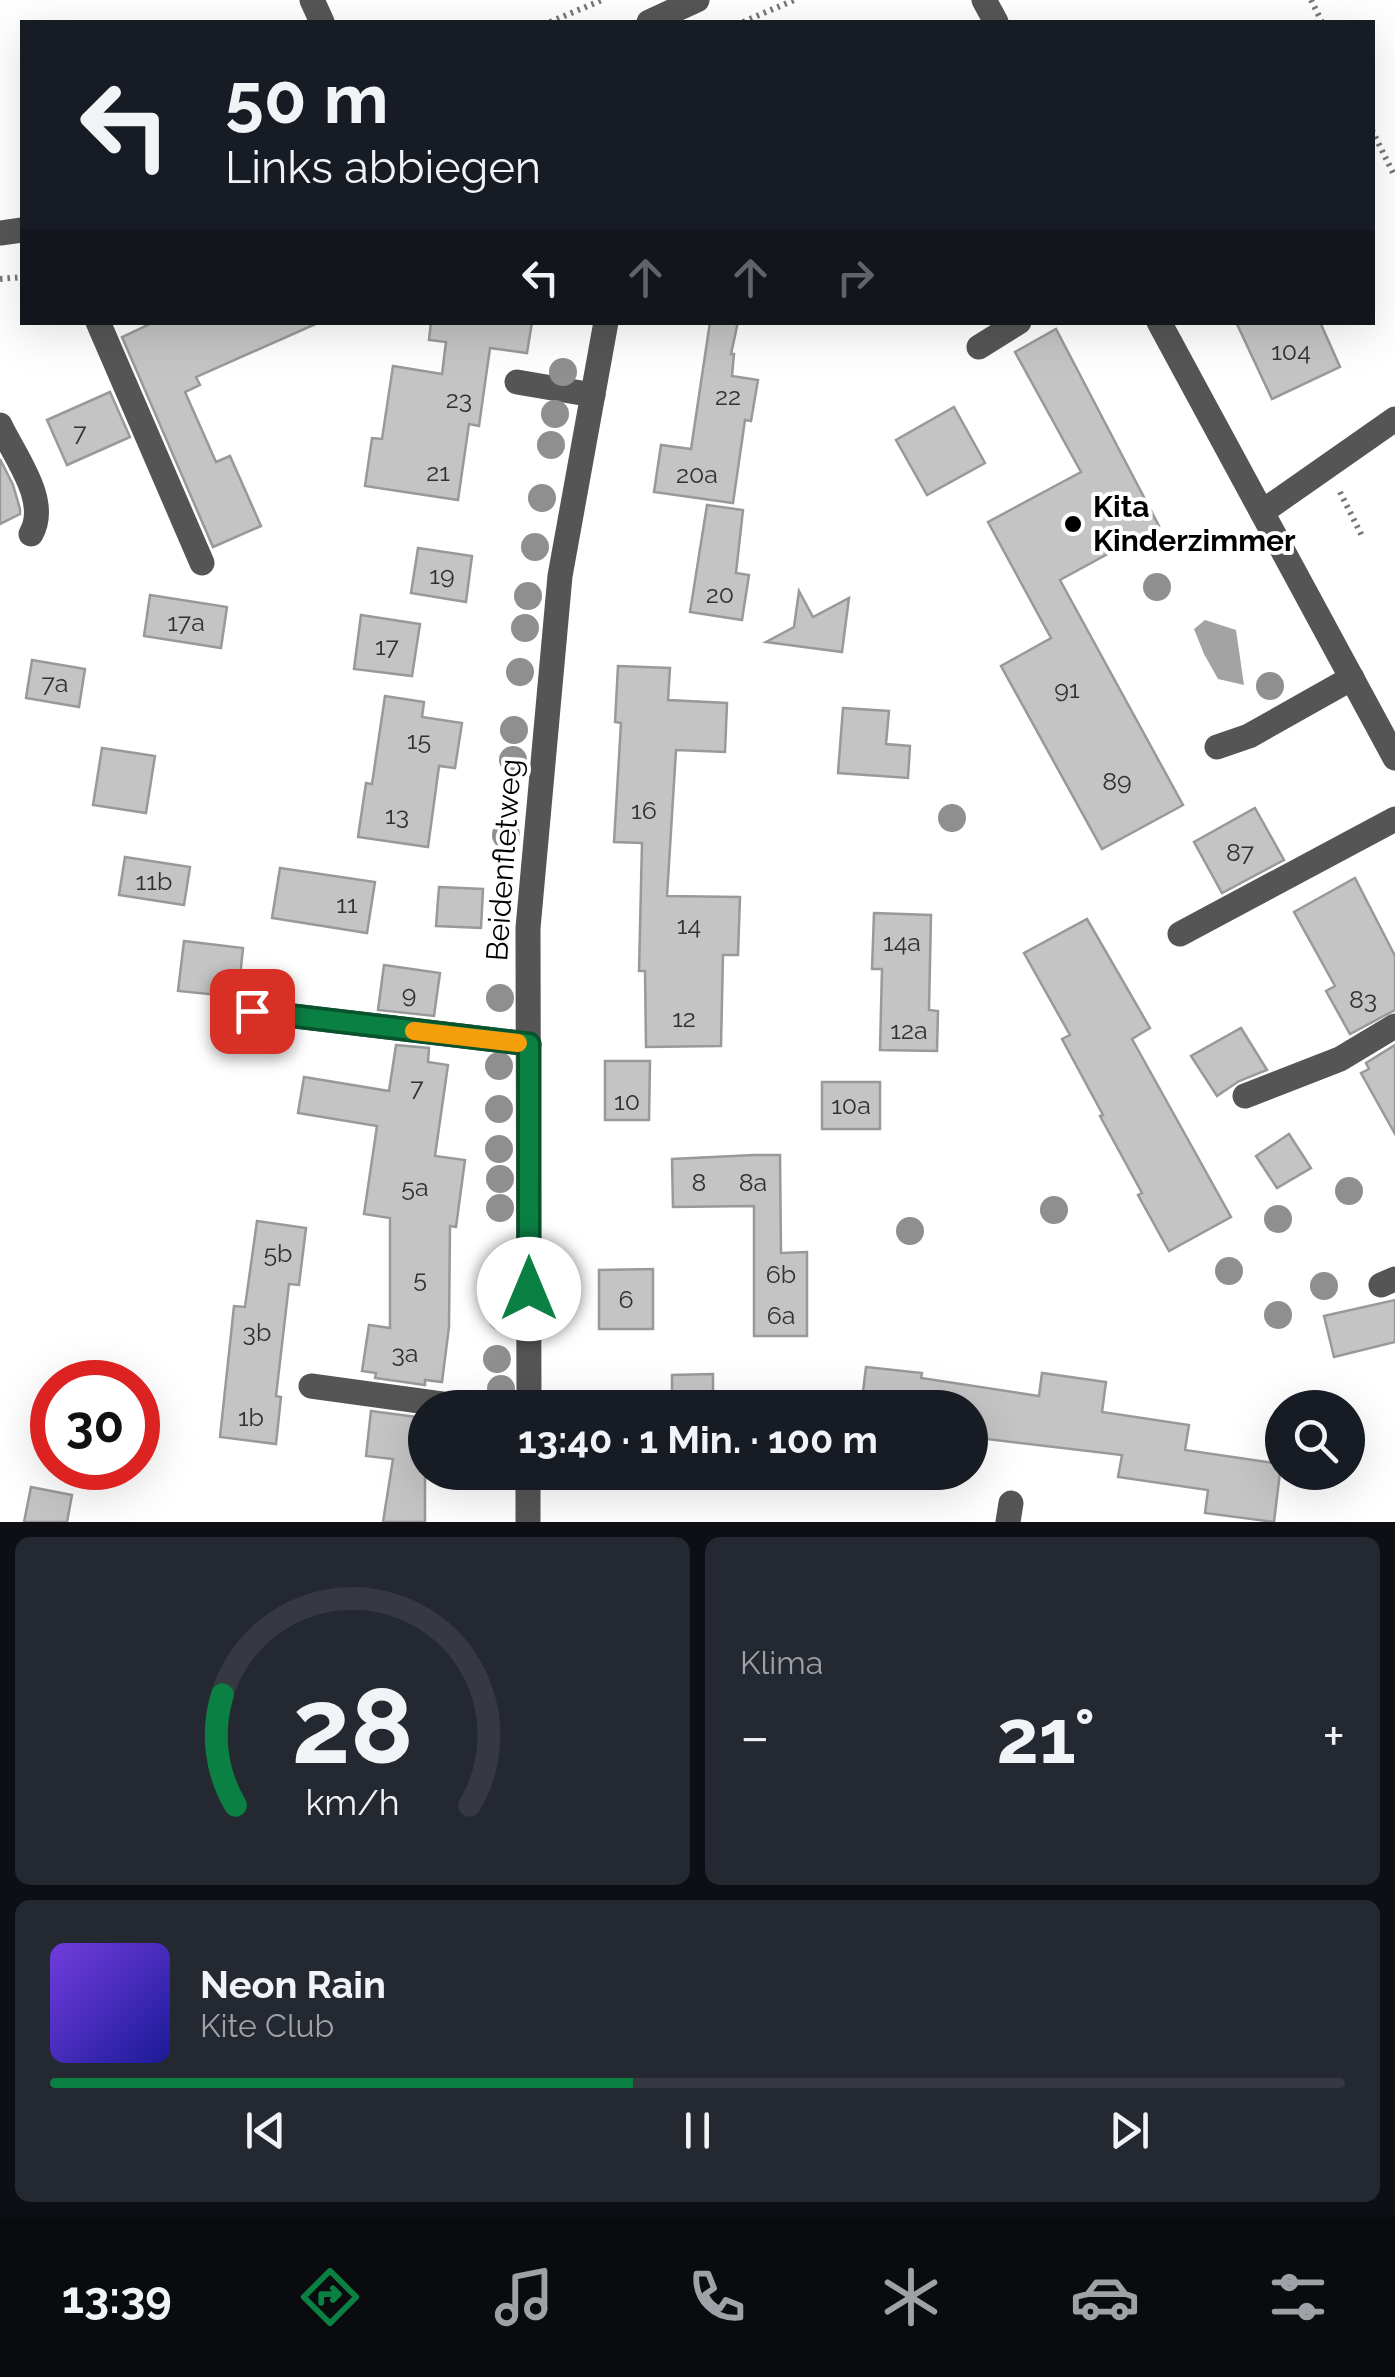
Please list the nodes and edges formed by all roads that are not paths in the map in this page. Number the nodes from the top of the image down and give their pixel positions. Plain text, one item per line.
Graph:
1 (697, 0) edge
2 (653, 20) edge
3 (99, 325) edge
4 (605, 325) edge
5 (1014, 325) edge
6 (1161, 325) edge
7 (978, 347) dead end
8 (518, 382) dead end
9 (593, 395) junction
10 (1395, 419) edge
11 (0, 425) edge
12 (1262, 512) junction
13 (32, 534) dead end
14 (202, 563) dead end
15 (1352, 678) junction
16 (1216, 747) dead end
17 (1395, 758) edge
18 (1395, 818) edge
19 (1180, 934) dead end
20 (252, 1011) dead end
21 (1395, 1026) edge
22 (529, 1044) junction
23 (1245, 1096) dead end
24 (311, 1386) dead end
25 (529, 1390) edge
26 (408, 1399) edge
27 (528, 1490) edge
28 (528, 1522) edge

1 - 2 street
3 - 14 street
4 - 9 street, Beidenfletweg
5 - 7 street
6 - 12 street
8 - 9 street
9 - 22 street, Beidenfletweg
10 - 12 street
11 - 13 street
12 - 15 street
15 - 16 street
15 - 17 street
18 - 19 street
20 - 22 street
21 - 23 street
22 - 25 street, Beidenfletweg
24 - 26 street
27 - 28 street

